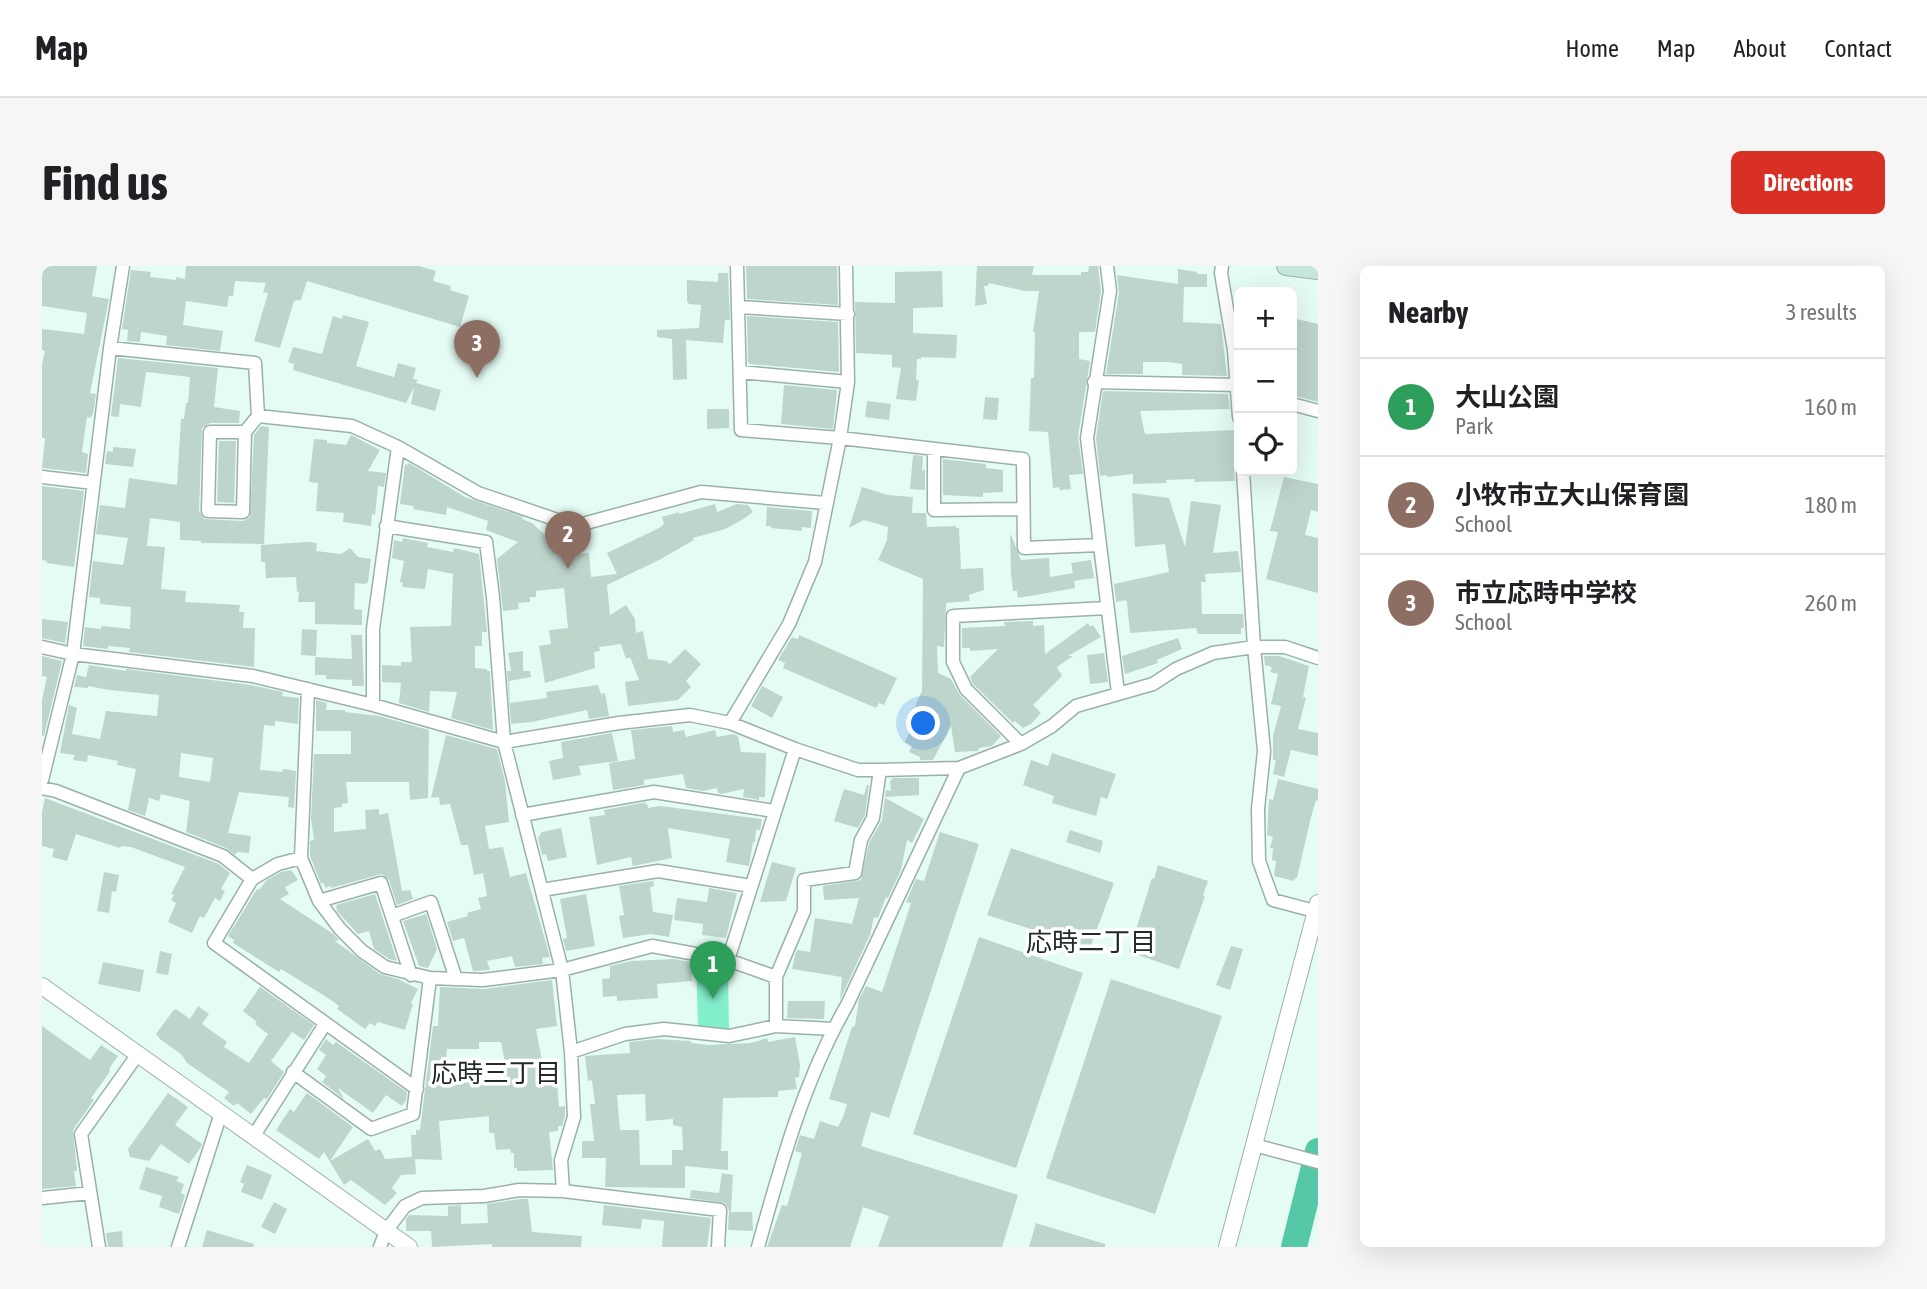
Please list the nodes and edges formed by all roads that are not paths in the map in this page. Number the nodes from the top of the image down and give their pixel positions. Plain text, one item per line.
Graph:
1 (123, 266) edge
2 (737, 266) edge
3 (846, 266) edge
4 (1107, 266) edge
5 (1222, 266) edge
6 (1286, 266) edge
7 (1318, 270) edge
8 (738, 307) junction
9 (848, 314) junction
10 (110, 348) junction
11 (1234, 350) edge
12 (740, 372) junction
13 (848, 382) junction
14 (1094, 382) junction
15 (1234, 389) edge
16 (1297, 405) edge
17 (1318, 411) edge
18 (258, 416) junction
19 (245, 432) junction
20 (841, 438) junction
21 (398, 447) junction
22 (934, 449) junction
23 (1243, 476) edge
24 (42, 477) edge
25 (93, 483) junction
26 (825, 503) junction
27 (1023, 509) junction
28 (386, 526) junction
29 (1100, 545) junction
30 (1107, 608) junction
31 (42, 647) edge
32 (1254, 648) junction
33 (73, 654) junction
34 (1318, 658) edge
35 (309, 689) junction
36 (1118, 693) junction
37 (373, 705) junction
38 (730, 723) junction
39 (504, 742) junction
40 (1021, 744) junction
41 (795, 749) junction
42 (959, 768) junction
43 (880, 770) junction
44 (43, 773) edge
45 (42, 788) edge
46 (774, 811) junction
47 (522, 815) junction
48 (301, 858) junction
49 (253, 879) junction
50 (751, 886) junction
51 (542, 890) junction
52 (319, 901) junction
53 (1317, 909) edge
54 (392, 916) junction
55 (728, 960) junction
56 (562, 970) junction
57 (411, 975) junction
58 (776, 977) junction
59 (429, 978) junction
60 (456, 979) junction
61 (42, 986) edge
62 (325, 1024) junction
63 (776, 1026) junction
64 (833, 1029) junction
65 (571, 1052) junction
66 (138, 1054) junction
67 (293, 1072) junction
68 (417, 1089) junction
69 (221, 1113) junction
70 (253, 1137) junction
71 (1254, 1145) junction
72 (1318, 1162) edge
73 (563, 1191) junction
74 (90, 1193) junction
75 (42, 1198) edge
76 (386, 1231) junction
77 (99, 1247) edge
78 (178, 1247) edge
79 (380, 1247) edge
80 (409, 1247) edge
81 (718, 1247) edge
82 (758, 1247) edge
83 (1227, 1247) edge

1 - 10 street
2 - 8 street
3 - 9 street
4 - 14 street
5 - 11 street
6 - 7 main road
8 - 9 street
8 - 12 street
9 - 13 street
10 - 18 street
10 - 25 street
12 - 13 street
12 - 20 street
13 - 20 street
14 - 15 street
14 - 29 street
16 - 17 street
18 - 19 street
18 - 21 street
19 - 19 street
20 - 22 street
20 - 26 street
21 - 26 street
21 - 28 street
22 - 27 street
22 - 27 street
23 - 32 street
24 - 25 street
25 - 33 street
26 - 38 street
27 - 29 street
28 - 37 street
28 - 39 street
29 - 30 street
30 - 36 street
30 - 40 street
31 - 33 street
32 - 34 street
32 - 36 street
32 - 53 street
33 - 35 street
33 - 44 street
35 - 37 street
35 - 48 street
36 - 40 street
37 - 39 street
38 - 39 street
38 - 41 street
39 - 47 street
40 - 42 street
41 - 43 street
41 - 46 street
42 - 43 street
42 - 64 street
43 - 58 street
45 - 49 street
46 - 47 street
46 - 50 street
47 - 51 street
48 - 49 street
48 - 52 street
49 - 62 street
50 - 51 street
50 - 55 street
51 - 56 street
52 - 54 street
52 - 57 street
53 - 71 street
54 - 57 street
54 - 60 street
55 - 56 street
55 - 58 street
56 - 60 street
56 - 65 street
57 - 59 street
58 - 63 street
59 - 60 street
59 - 68 street
61 - 66 street
62 - 67 street
62 - 68 street
63 - 64 street
63 - 65 street
64 - 82 street
65 - 73 street
66 - 69 street
66 - 74 street
67 - 68 street
67 - 70 street
69 - 70 street
69 - 78 street
70 - 76 street
71 - 72 street
71 - 83 street
73 - 76 street
73 - 81 street
74 - 75 street
74 - 77 street
76 - 79 street
76 - 80 street

